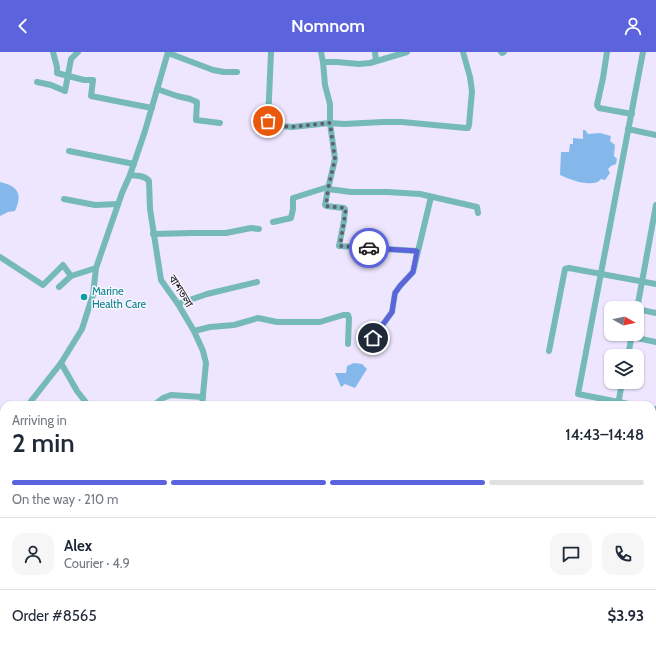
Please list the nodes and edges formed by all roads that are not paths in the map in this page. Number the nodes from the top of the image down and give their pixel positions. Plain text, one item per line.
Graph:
1 (53, 52) edge
2 (78, 52) edge
3 (168, 52) edge
4 (271, 52) edge
5 (321, 52) edge
6 (375, 52) edge
7 (407, 52) edge
8 (463, 52) edge
9 (501, 52) edge
10 (504, 52) edge
11 (607, 52) edge
12 (644, 52) edge
13 (376, 61) junction
14 (323, 62) junction
15 (237, 72) dead end
16 (69, 76) junction
17 (37, 82) dead end
18 (157, 90) junction
19 (152, 108) junction
20 (632, 114) junction
21 (220, 123) dead end
22 (330, 123) junction
23 (628, 129) junction
24 (656, 135) edge
25 (69, 151) dead end
26 (134, 164) junction
27 (130, 175) junction
28 (328, 188) junction
29 (431, 197) junction
30 (64, 199) dead end
31 (118, 204) junction
32 (656, 209) edge
33 (478, 213) dead end
34 (273, 222) dead end
35 (259, 228) dead end
36 (153, 234) junction
37 (417, 251) junction
38 (0, 257) edge
39 (96, 268) junction
40 (601, 274) junction
41 (72, 276) junction
42 (642, 281) junction
43 (257, 282) dead end
44 (656, 284) edge
45 (59, 287) dead end
46 (638, 301) edge
47 (178, 304) junction
48 (644, 310) edge
49 (656, 312) edge
50 (194, 331) junction
51 (373, 338) dead end
52 (644, 339) edge
53 (656, 342) edge
54 (348, 344) dead end
55 (549, 350) dead end
56 (61, 363) junction
57 (621, 389) edge
58 (203, 397) junction
59 (31, 401) edge
60 (85, 401) edge
61 (159, 401) edge
62 (202, 401) edge
63 (606, 401) edge
64 (619, 401) edge

1 - 16 street
2 - 16 street
3 - 15 street
3 - 18 street
4 - 22 street
5 - 14 street
6 - 13 street
7 - 13 street
8 - 22 street
9 - 10 street
11 - 20 street
12 - 20 street
13 - 14 street
14 - 22 street
16 - 17 street
16 - 19 street
18 - 19 street
18 - 21 street
19 - 26 street
20 - 23 street
22 - 28 street
23 - 24 street
23 - 40 street
25 - 26 street
26 - 27 street
27 - 31 street
27 - 36 street, বাশতলা
28 - 29 street
28 - 34 street
28 - 37 street
29 - 33 street
29 - 37 street
30 - 31 street
31 - 39 street
32 - 42 street
35 - 36 street
36 - 47 street, বাশতলা
37 - 51 street
38 - 41 street
39 - 41 street
39 - 56 street
40 - 42 street
40 - 55 street
40 - 63 street
41 - 45 street
42 - 44 street
42 - 46 street
43 - 47 street
47 - 50 street, বাশতলা
48 - 49 street
50 - 54 street
50 - 58 street, বাশতলা
52 - 53 street
56 - 59 street
56 - 60 street
57 - 64 street
58 - 61 street
58 - 62 street, বাশতলা

